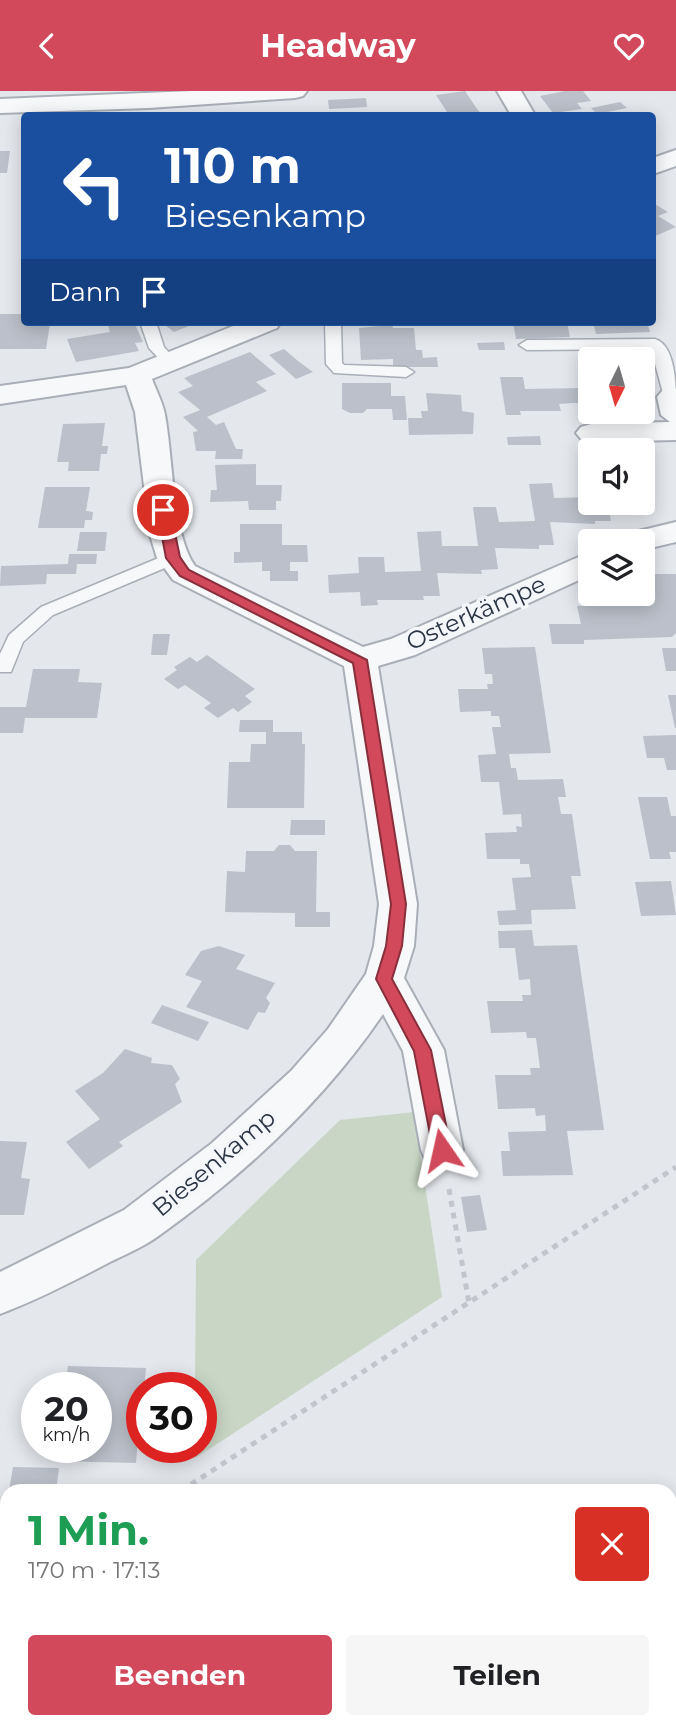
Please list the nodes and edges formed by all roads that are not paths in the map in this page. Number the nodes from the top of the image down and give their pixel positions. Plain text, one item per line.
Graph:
1 (295, 91) edge
2 (509, 91) edge
3 (0, 106) edge
4 (521, 112) edge
5 (676, 157) edge
6 (656, 166) edge
7 (149, 326) edge
8 (257, 326) edge
9 (333, 326) edge
10 (527, 345) dead end
11 (169, 362) junction
12 (406, 372) dead end
13 (136, 375) junction
14 (0, 394) edge
15 (674, 406) edge
16 (676, 431) edge
17 (591, 433) dead end
18 (676, 532) edge
19 (655, 537) edge
20 (173, 558) junction
21 (578, 567) edge
22 (360, 660) junction
23 (4, 667) dead end
24 (384, 979) junction
25 (442, 1150) road end
26 (0, 1293) edge

1 - 3 street
2 - 4 street
5 - 6 street
7 - 11 lane
8 - 11 street
9 - 12 lane
10 - 15 lane
11 - 13 street
13 - 14 street
13 - 20 street
16 - 17 street
18 - 19 street
20 - 22 street
20 - 23 lane
21 - 22 street, Osterkämpe
22 - 24 street, Biesenkamp
24 - 25 street
24 - 26 street, Biesenkamp

